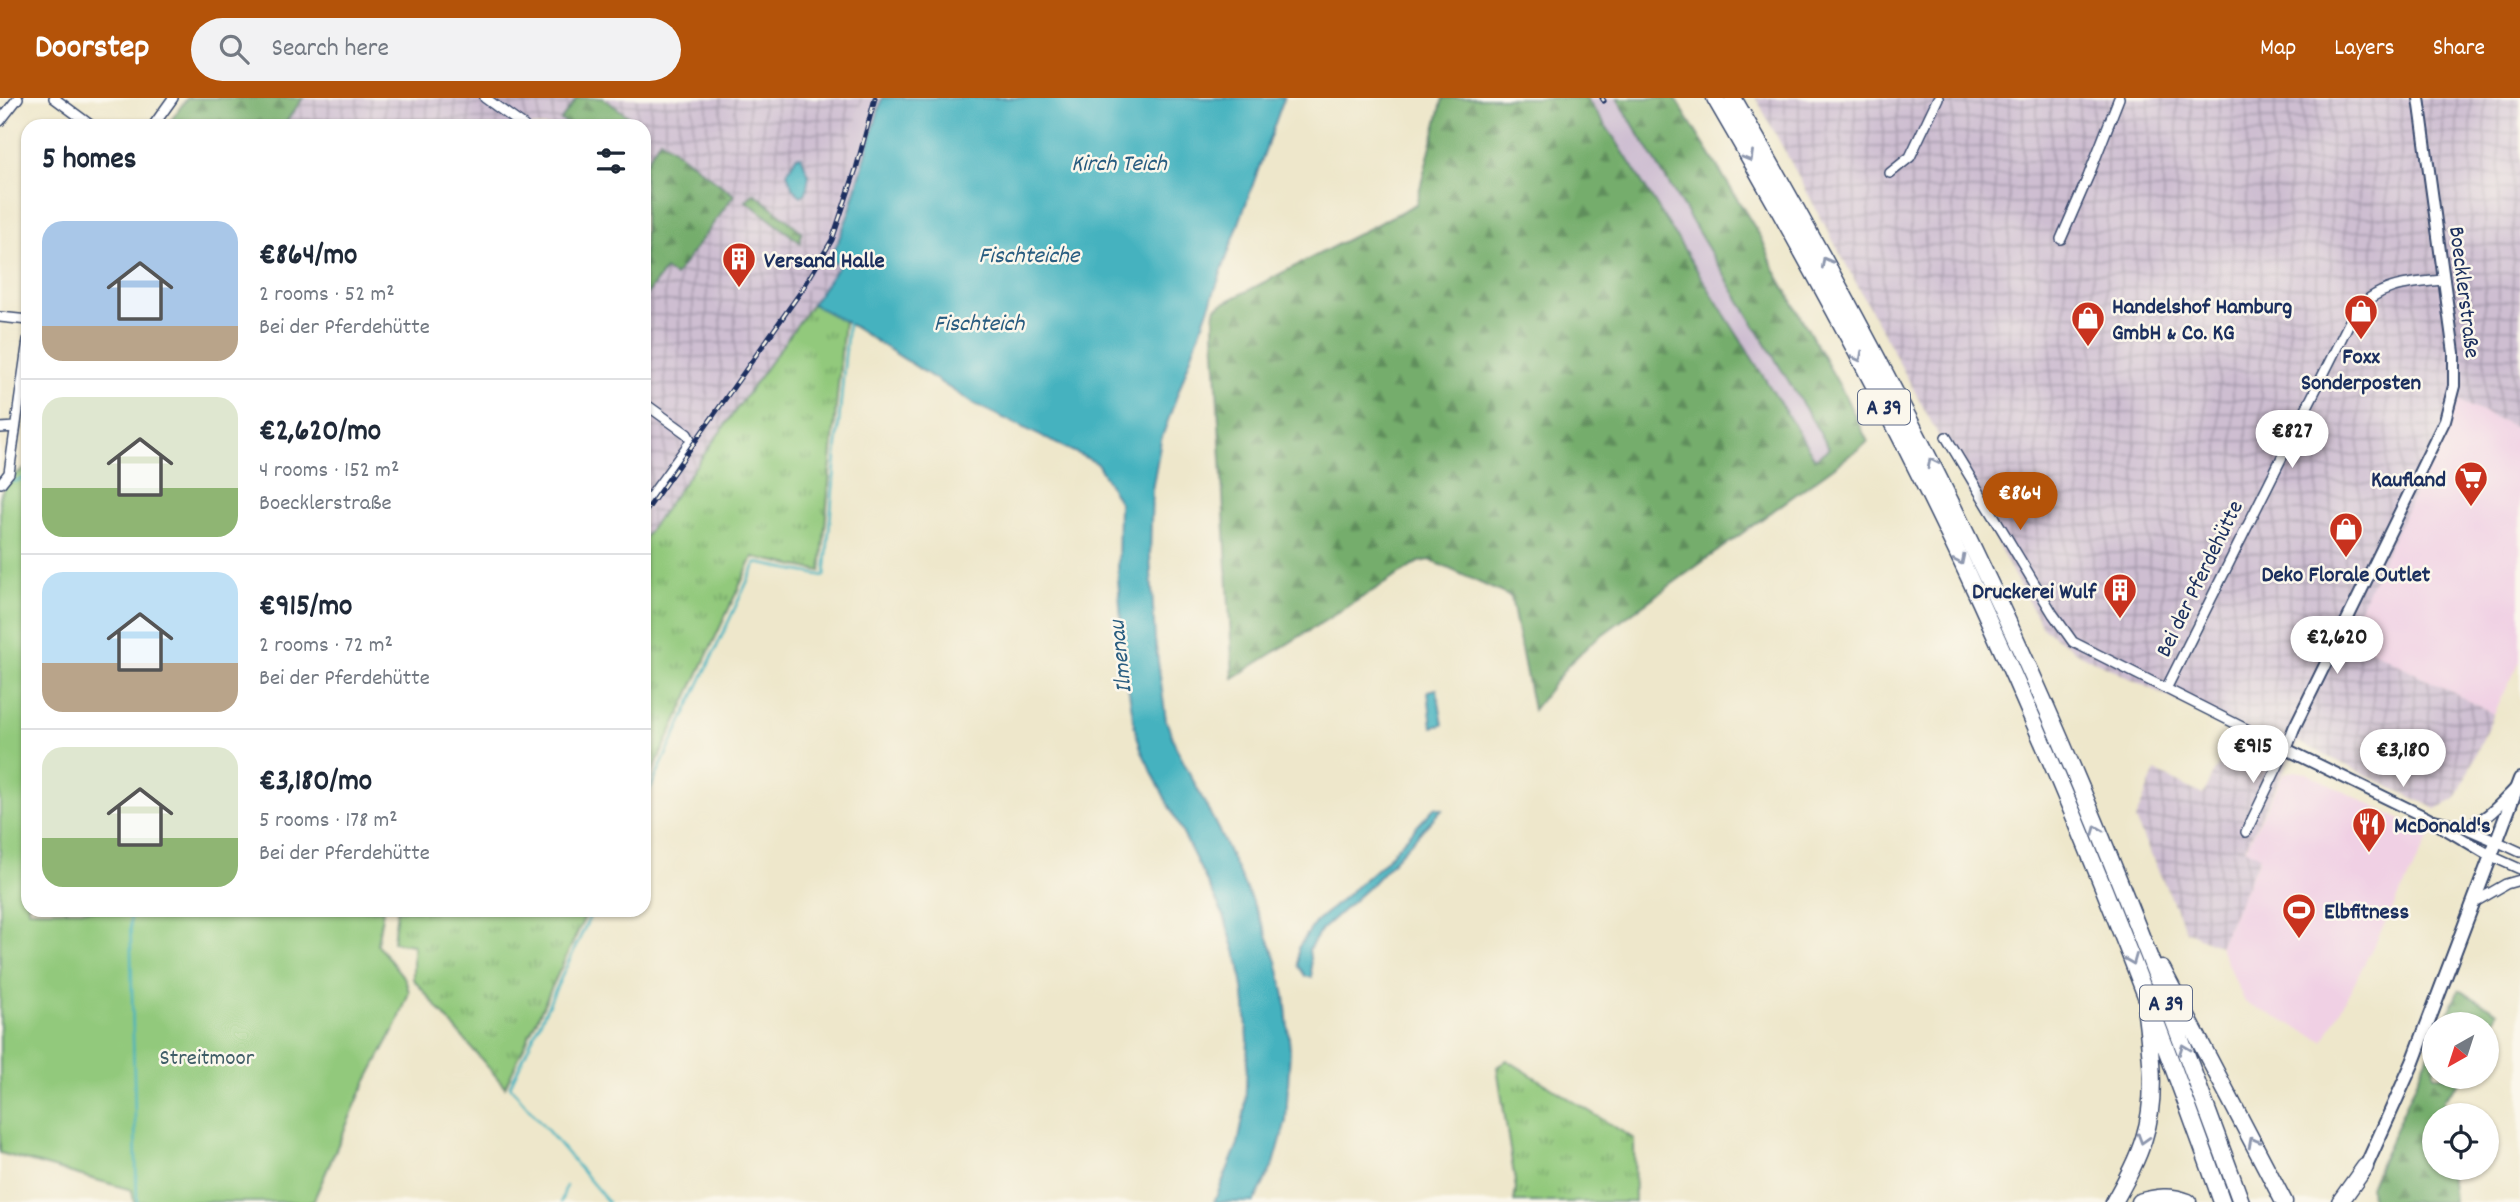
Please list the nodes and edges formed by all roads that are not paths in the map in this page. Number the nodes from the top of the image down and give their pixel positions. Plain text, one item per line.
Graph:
1 (18, 98) edge
2 (54, 98) edge
3 (173, 98) edge
4 (485, 98) edge
5 (1715, 98) edge
6 (1732, 98) edge
7 (1938, 98) edge
8 (2119, 98) edge
9 (2419, 98) edge
10 (82, 119) edge
11 (158, 119) edge
12 (514, 119) edge
13 (0, 121) edge
14 (1890, 173) dead end
15 (2061, 239) dead end
16 (2444, 280) junction
17 (0, 317) edge
18 (21, 319) edge
19 (21, 387) edge
20 (651, 408) edge
21 (15, 427) junction
22 (0, 428) edge
23 (1946, 437) dead end
24 (1, 483) edge
25 (651, 496) edge
26 (2166, 689) junction
27 (2287, 749) junction
28 (2519, 783) edge
29 (2427, 818) junction
30 (2464, 827) junction
31 (2246, 832) dead end
32 (2496, 841) junction
33 (2520, 852) edge
34 (2491, 856) junction
35 (2520, 869) edge
36 (2520, 880) edge
37 (2123, 893) junction
38 (2472, 904) junction
39 (2143, 988) junction
40 (2362, 1173) junction
41 (2114, 1202) edge
42 (2139, 1202) edge
43 (2188, 1202) edge
44 (2222, 1202) edge
45 (2241, 1202) edge
46 (2284, 1202) edge
47 (2340, 1202) edge
48 (2349, 1202) edge
49 (2360, 1202) edge

1 - 13 street
2 - 10 street
3 - 11 street
4 - 12 street
5 -> 39 highway, A 39
37 -> 6 highway, A 39
7 - 14 street
8 - 15 street
9 - 16 street, Boecklerstraße
16 - 26 street, Bei der Pferdehütte
16 - 27 street, Boecklerstraße
17 - 18 street
19 - 21 street
20 - 25 street
21 - 22 street
21 - 24 street
23 - 26 street, Bei der Pferdehütte
26 - 27 street, Bei der Pferdehütte
27 - 29 street, Bei der Pferdehütte
27 - 31 street
28 - 30 street
28 - 32 main road
29 - 30 street, Bei der Pferdehütte
29 - 34 street, Bei der Pferdehütte
30 - 32 street, Bei der Pferdehütte
32 - 33 street
32 - 34 main road
34 - 35 street
34 - 38 main road
36 - 38 street
45 -> 37 highway, A 39
46 -> 37 highway
38 - 40 main road
39 -> 41 highway
39 - 44 highway, A 39
40 - 47 highway
40 - 48 main road
40 - 49 highway
42 - 43 highway

